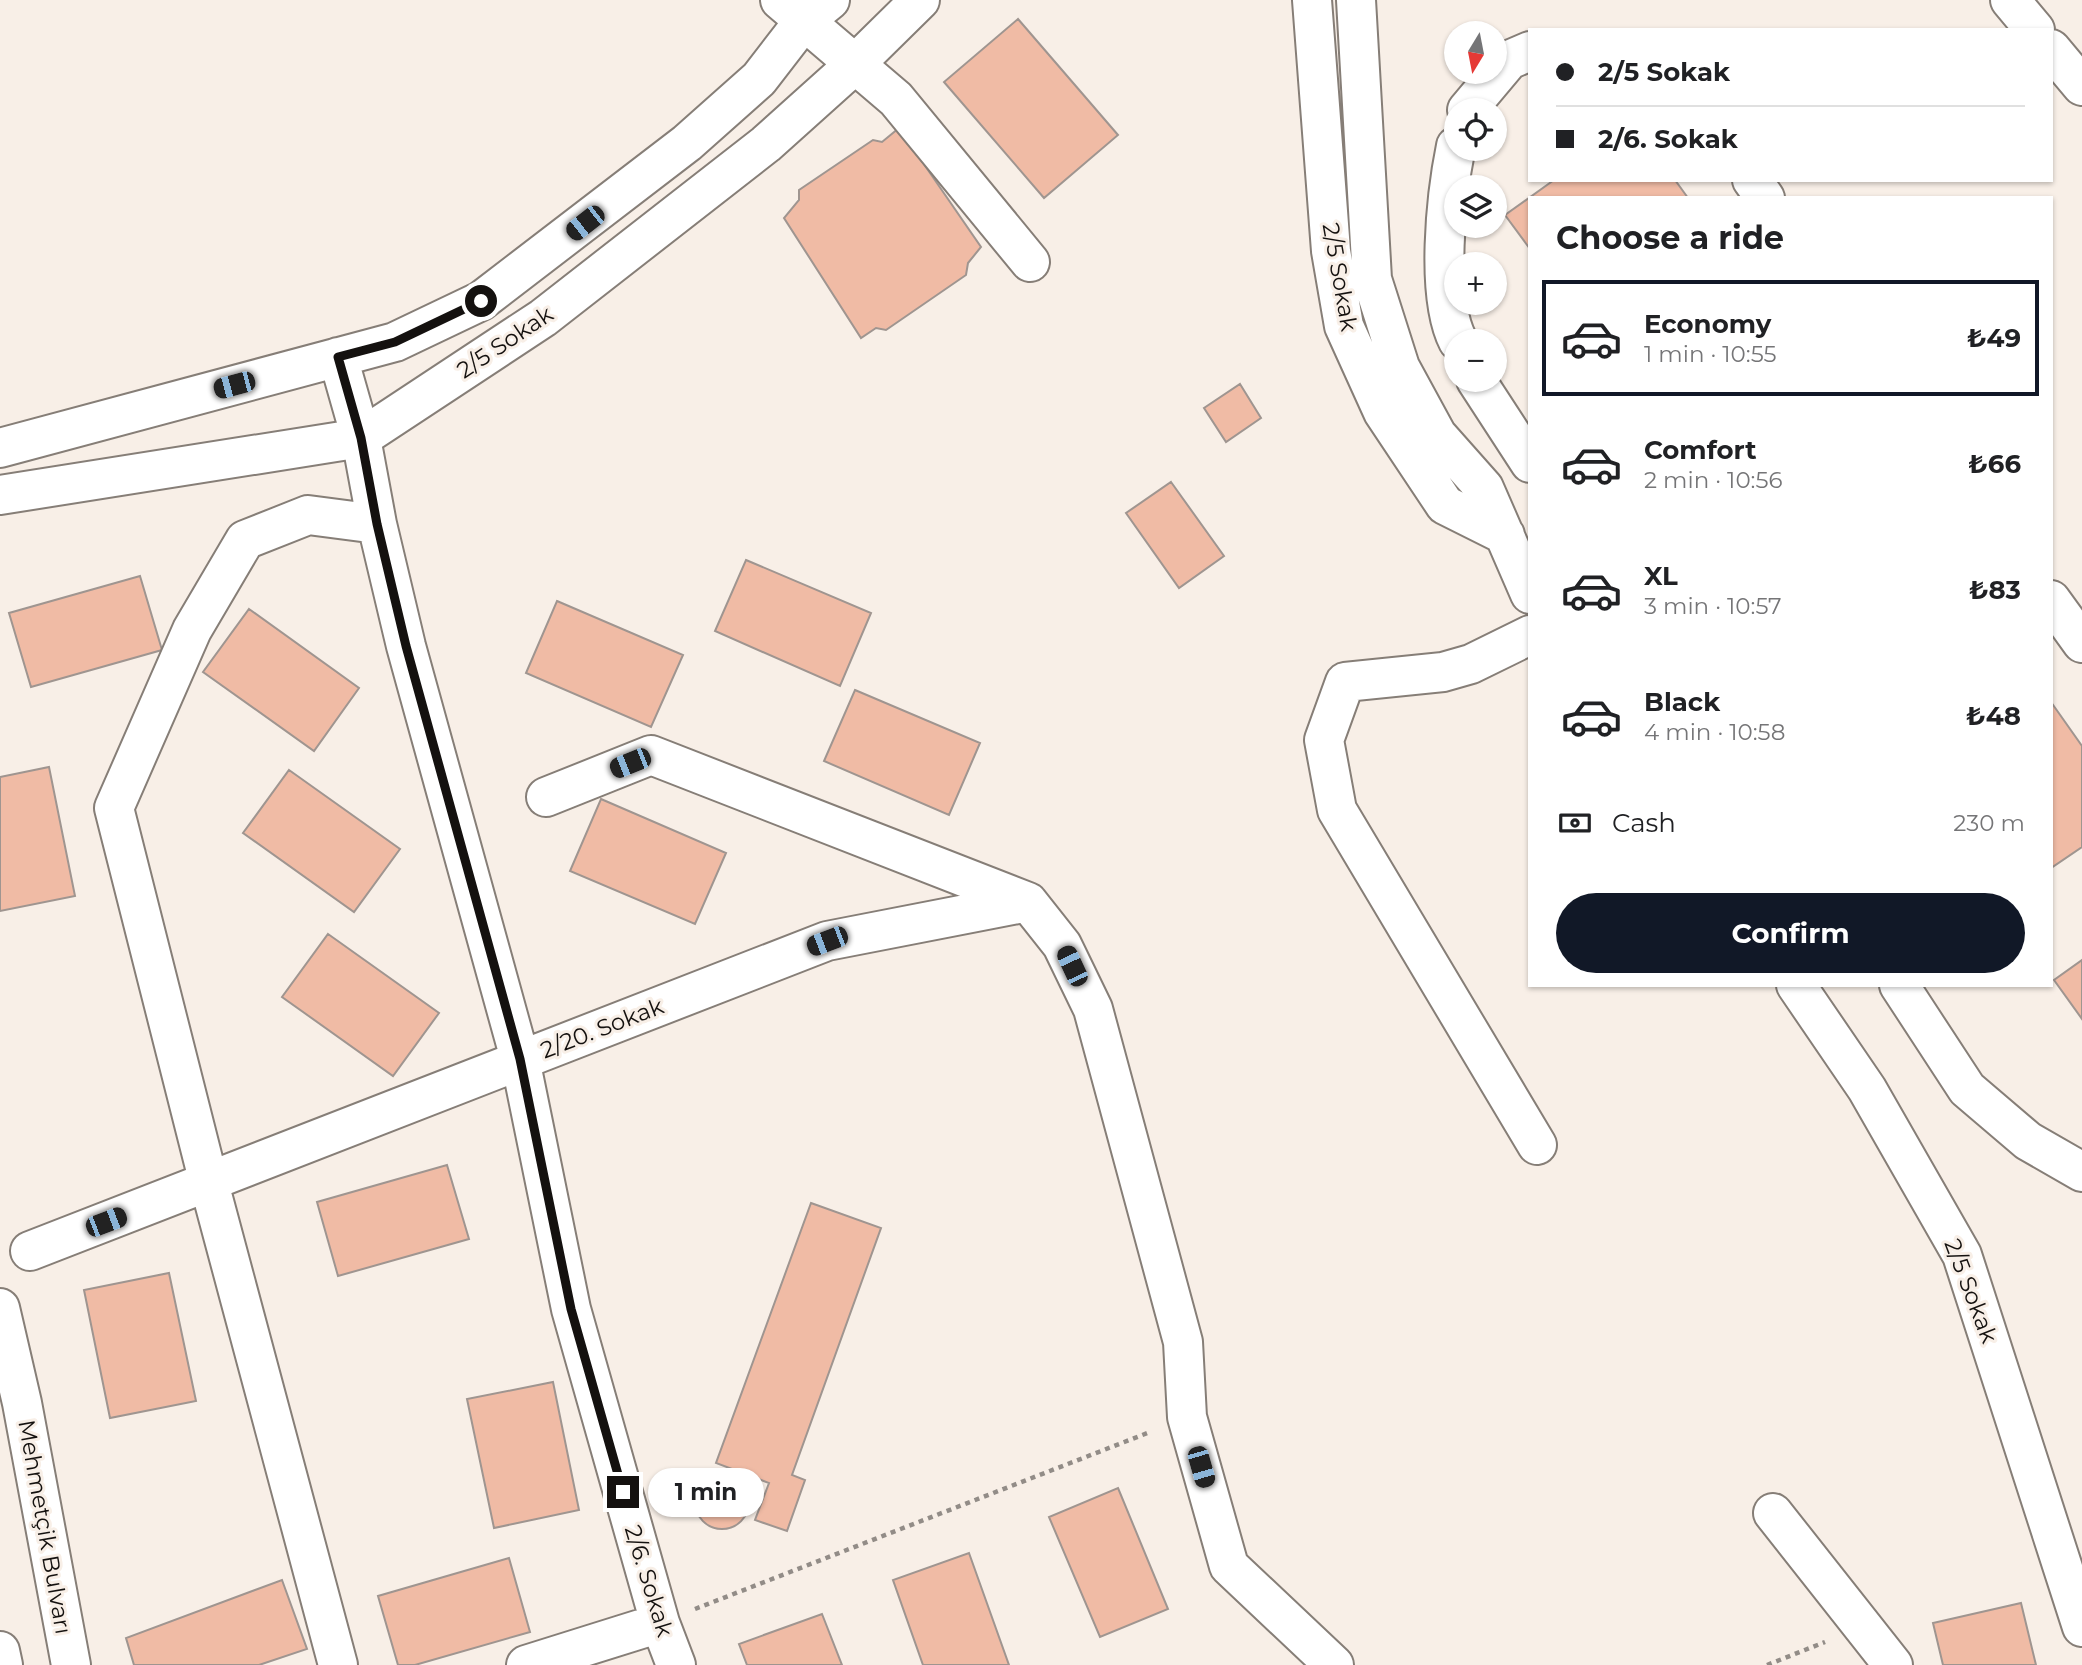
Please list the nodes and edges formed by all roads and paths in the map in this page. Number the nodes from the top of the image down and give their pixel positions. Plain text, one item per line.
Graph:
1 (920, 0) edge
2 (1312, 0) edge
3 (1356, 0) edge
4 (2010, 0) edge
5 (804, 7) edge
6 (2033, 28) edge
7 (2053, 51) edge
8 (1528, 52) edge
9 (854, 65) junction
10 (2082, 86) edge
11 (1477, 98) edge
12 (1453, 161) edge
13 (1030, 262) dead end
14 (1452, 329) edge
15 (338, 357) junction
16 (1484, 392) edge
17 (361, 438) junction
18 (0, 448) edge
19 (1528, 460) edge
20 (0, 495) edge
21 (377, 524) junction
22 (1505, 535) junction
23 (1528, 589) edge
24 (2053, 603) edge
25 (1528, 636) edge
26 (2082, 643) edge
27 (546, 797) dead end
28 (1028, 902) junction
29 (1797, 987) edge
30 (1900, 987) edge
31 (520, 1059) junction
32 (1537, 1146) dead end
33 (2082, 1172) edge
34 (209, 1183) junction
35 (30, 1251) dead end
36 (0, 1308) edge
37 (1187, 1417) junction
38 (1773, 1513) dead end
39 (660, 1623) junction
40 (1863, 1627) junction
41 (2082, 1627) edge
42 (0, 1651) edge
43 (3, 1665) edge
44 (71, 1665) edge
45 (338, 1665) edge
46 (526, 1665) edge
47 (677, 1665) edge
48 (1334, 1665) edge
49 (1767, 1665) edge
50 (1893, 1665) edge

1 - 9 main road, 2/5 Sokak
2 - 22 main road, 2/5 Sokak
3 - 22 main road, 2/5 Sokak
4 - 6 main road
5 - 9 main road
5 - 15 main road, 2/5 Sokak
7 - 10 main road
8 - 11 main road
9 - 13 main road
9 - 17 main road, 2/5 Sokak
12 - 14 main road
15 - 17 main road, 2/6. Sokak
15 - 18 main road, 2/5 Sokak
16 - 19 main road
17 - 20 main road, 2/5 Sokak
17 - 21 main road, 2/6. Sokak
21 - 31 main road, 2/6. Sokak
21 - 34 main road
22 - 23 main road, 2/5 Sokak
24 - 26 main road
25 - 32 main road
27 - 28 main road
28 - 31 main road, 2/20. Sokak
28 - 37 main road
29 - 41 main road, 2/5 Sokak
30 - 33 main road
31 - 34 main road, 2/20. Sokak
31 - 39 main road, 2/6. Sokak
34 - 35 main road, 2/20. Sokak
34 - 45 main road
36 - 44 main road, Mehmetçik Bulvarı
37 - 39 path
37 - 48 main road
38 - 40 main road
39 - 46 main road
39 - 47 main road, 2/6. Sokak
40 - 49 path
40 - 50 main road
42 - 43 main road

